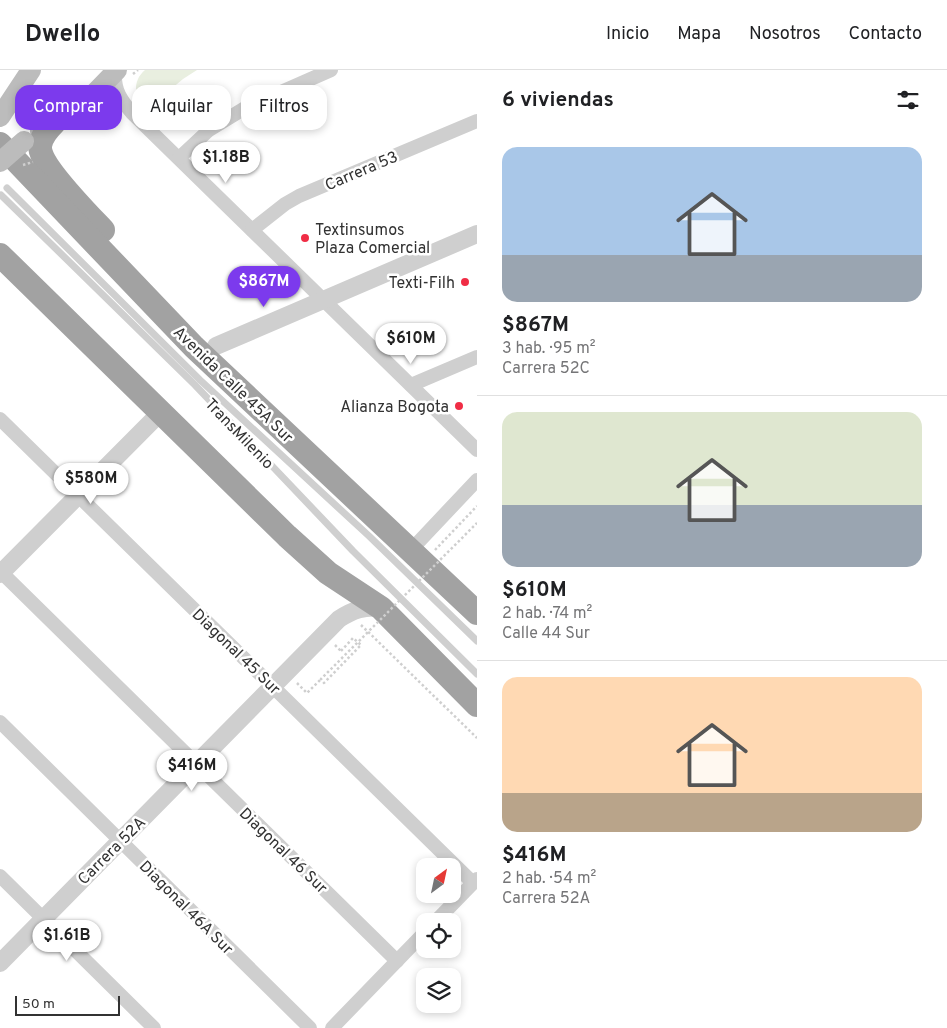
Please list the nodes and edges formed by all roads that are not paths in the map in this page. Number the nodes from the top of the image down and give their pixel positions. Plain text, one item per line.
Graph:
1 (31, 70) edge
2 (331, 70) edge
3 (116, 71) edge
4 (102, 85) edge
5 (0, 117) edge
6 (477, 121) edge
7 (42, 130) edge
8 (49, 130) edge
9 (0, 144) edge
10 (179, 158) junction
11 (0, 162) edge
12 (6, 188) dead end
13 (1, 194) edge
14 (252, 230) junction
15 (477, 234) edge
16 (0, 255) edge
17 (324, 300) junction
18 (216, 346) junction
19 (477, 357) edge
20 (411, 385) junction
21 (160, 412) junction
22 (0, 420) edge
23 (477, 450) edge
24 (477, 480) edge
25 (78, 496) junction
26 (411, 550) junction
27 (0, 573) edge
28 (472, 602) edge
29 (380, 608) junction
30 (477, 641) edge
31 (477, 674) edge
32 (273, 686) junction
33 (477, 705) edge
34 (0, 722) edge
35 (196, 764) junction
36 (120, 841) junction
37 (0, 876) edge
38 (475, 881) edge
39 (444, 913) edge
40 (43, 919) junction
41 (416, 941) edge
42 (397, 961) junction
43 (0, 963) edge
44 (154, 1028) edge
45 (310, 1028) edge
46 (332, 1028) edge

1 - 5 main road
2 - 10 street
3 - 4 main road
3 - 10 street
6 - 14 street, Carrera 53
7 - 11 main road, bridge
8 - 18 highway
9 - 26 highway, Avenida Calle 45A Sur
10 - 14 street
12 - 30 lane, TransMilenio
13 - 31 lane, TransMilenio
14 - 17 street
15 - 17 street
16 - 21 highway
17 - 18 street
17 - 20 street
18 - 26 highway
19 - 20 street
20 - 23 street
21 - 25 street
21 - 29 highway
22 - 25 street, Diagonal 45 Sur
24 - 26 street
25 - 27 street
25 - 32 street, Diagonal 45 Sur
26 - 28 highway, Avenida Calle 45A Sur
27 - 35 street, Diagonal 46 Sur
29 - 32 street, Carrera 52A
29 - 33 highway
32 - 35 street, Carrera 52A
32 - 38 street, Diagonal 45 Sur
34 - 36 street, Diagonal 46A Sur
35 - 36 street, Carrera 52A
35 - 42 street, Diagonal 46 Sur
36 - 40 street, Carrera 52A
36 - 45 street, Diagonal 46A Sur
37 - 40 street
38 - 39 street
40 - 43 street, Carrera 52A
40 - 44 street
41 - 42 street
42 - 46 street

